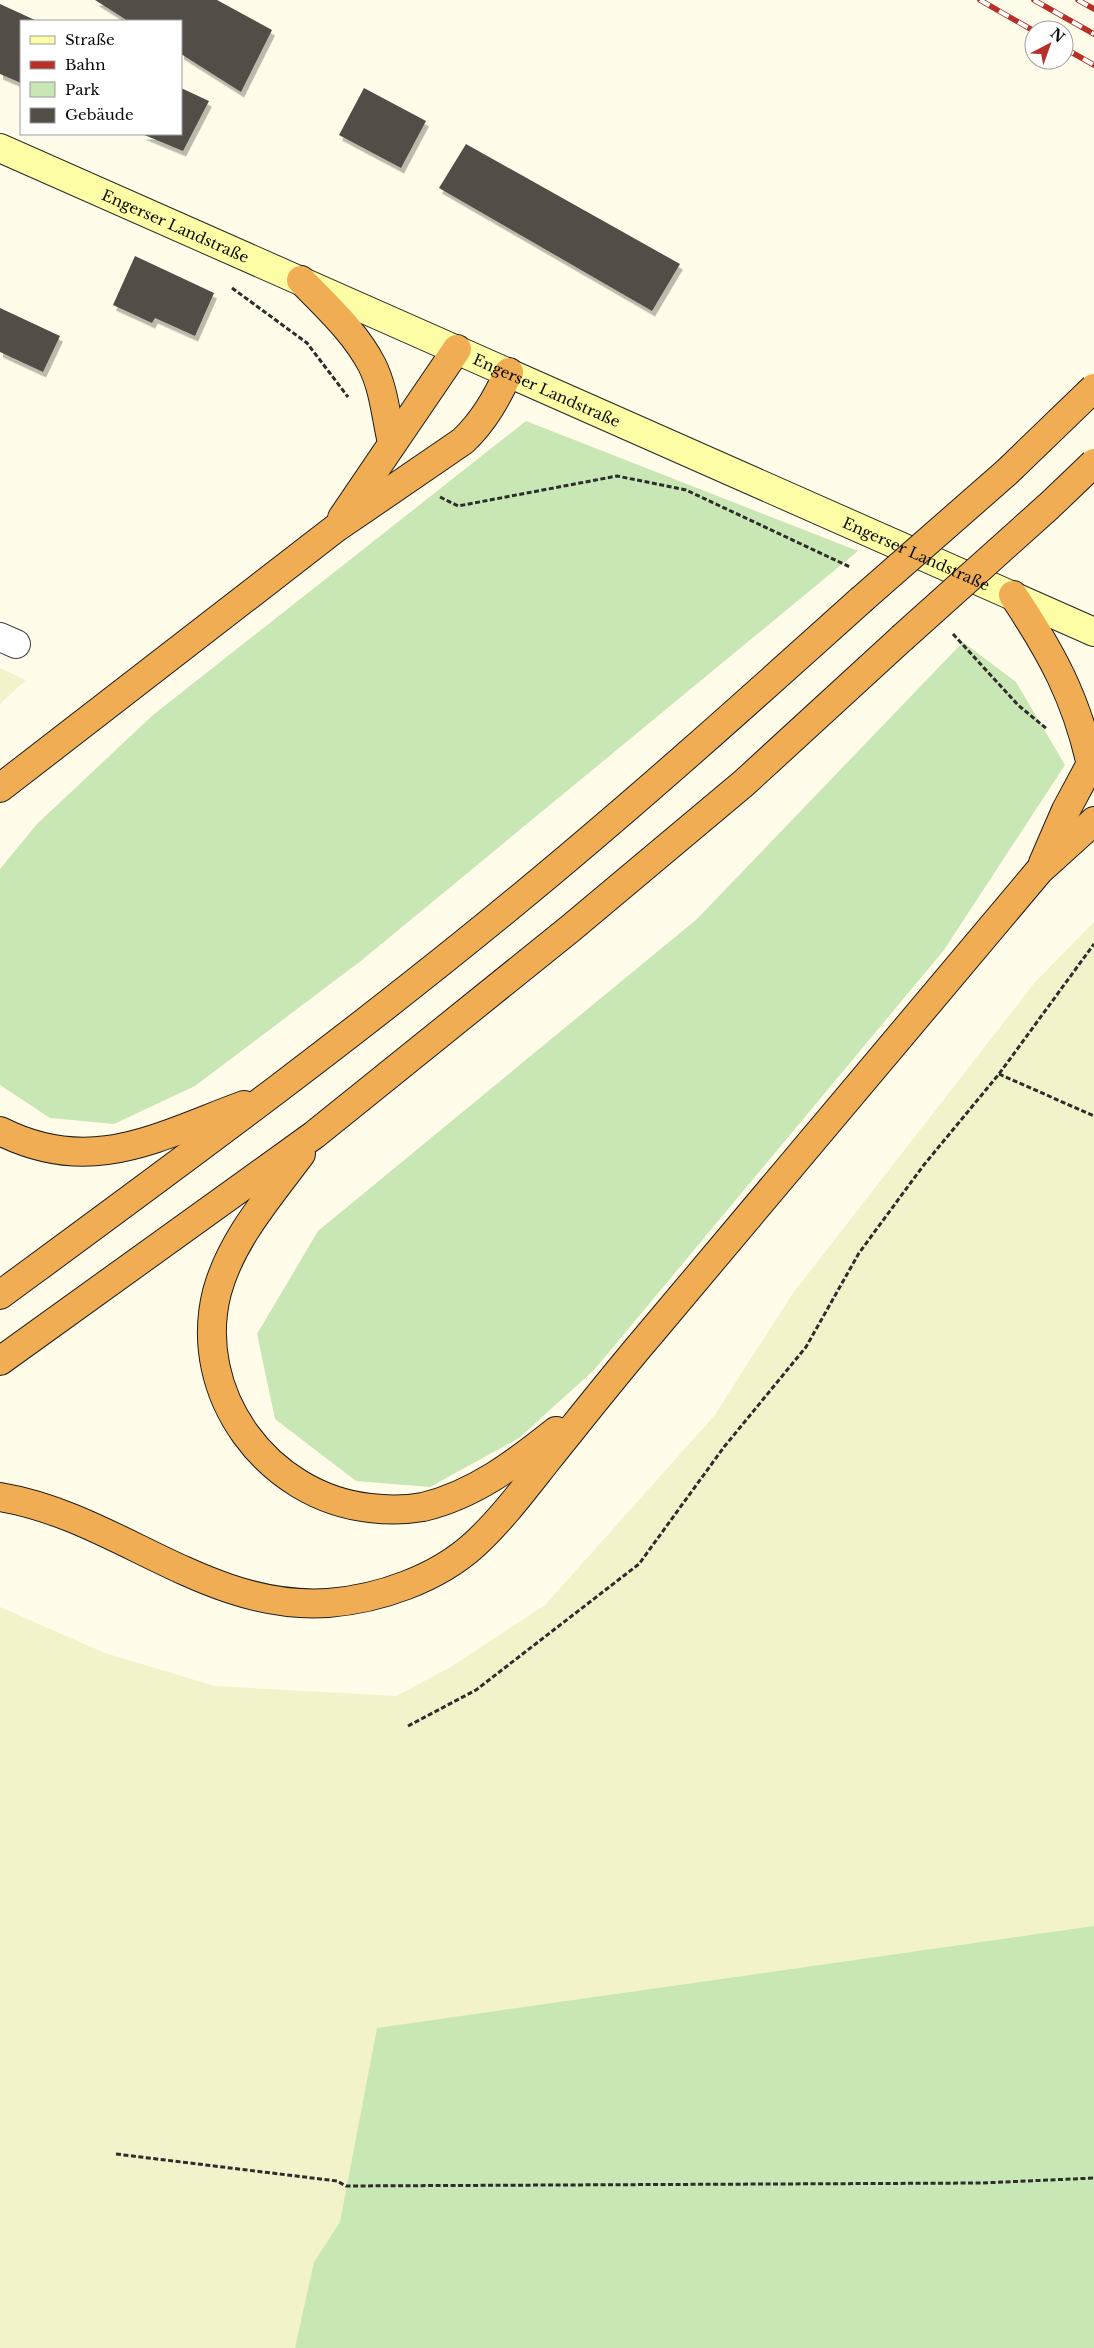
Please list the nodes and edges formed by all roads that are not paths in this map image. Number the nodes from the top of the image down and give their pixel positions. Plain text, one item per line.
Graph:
1 (0, 148) edge
2 (300, 280) junction
3 (457, 349) junction
4 (509, 372) junction
5 (1094, 388) edge
6 (392, 443) junction
7 (1094, 463) edge
8 (336, 528) junction
9 (1013, 595) junction
10 (1094, 632) edge
11 (1092, 761) edge
12 (2, 788) edge
13 (1094, 821) edge
14 (1039, 871) junction
15 (276, 1093) junction
16 (0, 1131) edge
17 (314, 1135) junction
18 (0, 1295) edge
19 (0, 1361) edge
20 (619, 1371) junction
21 (0, 1497) edge

1 - 2 main road, Engerser Landstraße
2 - 3 main road, Engerser Landstraße
2 - 6 highway
3 - 4 main road, Engerser Landstraße
3 - 6 highway
4 - 8 highway
4 - 9 main road, Engerser Landstraße
5 - 15 highway, bridge
6 - 8 highway
7 - 17 highway, bridge
8 - 12 highway
9 - 10 main road, Engerser Landstraße
9 - 11 highway
11 - 14 highway
13 - 14 highway
14 - 20 highway
15 - 16 highway
15 - 18 highway
17 - 19 highway
17 - 20 highway
20 - 21 highway

